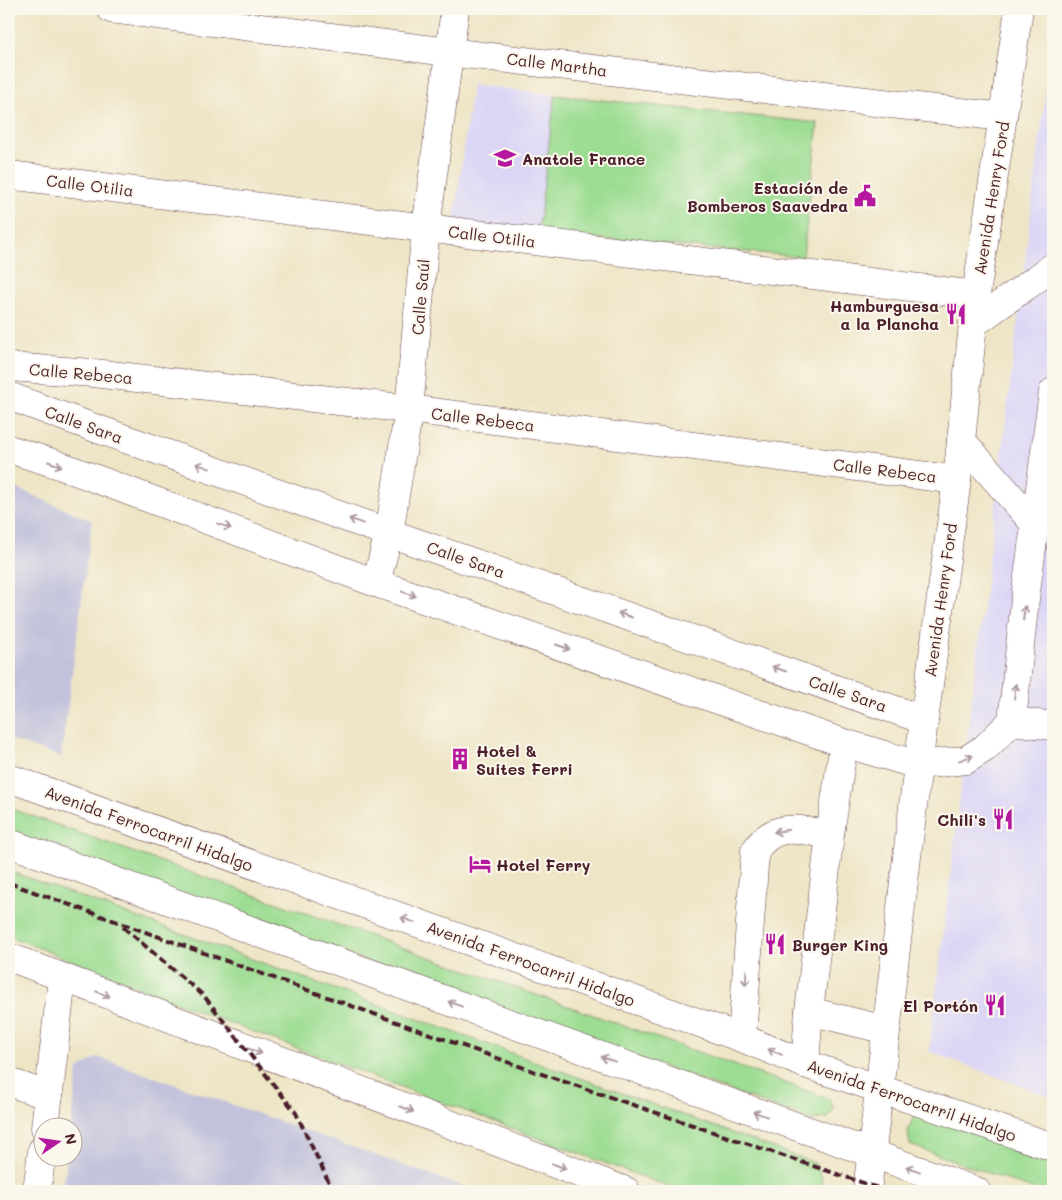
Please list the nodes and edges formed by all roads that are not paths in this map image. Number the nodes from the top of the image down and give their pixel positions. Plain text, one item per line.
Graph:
1 (112, 9) edge
2 (455, 9) edge
3 (1018, 9) edge
4 (448, 52) junction
5 (1003, 117) junction
6 (9, 175) edge
7 (426, 228) junction
8 (1053, 267) edge
9 (976, 295) junction
10 (973, 324) junction
11 (9, 367) edge
12 (1053, 392) edge
13 (9, 396) edge
14 (409, 409) junction
15 (961, 440) junction
16 (9, 449) edge
17 (957, 480) junction
18 (1035, 524) junction
19 (389, 532) junction
20 (376, 583) junction
21 (924, 720) junction
22 (1012, 721) junction
23 (1053, 726) edge
24 (844, 744) junction
25 (918, 765) junction
26 (9, 778) edge
27 (830, 834) junction
28 (9, 843) edge
29 (9, 957) edge
30 (62, 978) junction
31 (809, 1011) junction
32 (886, 1030) junction
33 (742, 1038) junction
34 (806, 1064) junction
35 (9, 1082) edge
36 (878, 1089) junction
37 (49, 1096) junction
38 (46, 1118) edge
39 (1053, 1147) edge
40 (871, 1154) junction
41 (40, 1168) edge
42 (37, 1191) edge
43 (626, 1191) edge
44 (867, 1191) edge
45 (976, 1191) edge

1 - 4 street, Calle Martha
2 - 4 street, Calle Saúl
3 - 5 street, Avenida Henry Ford
4 - 5 street, Calle Martha
4 - 7 street, Calle Saúl
5 - 9 street, Avenida Henry Ford
6 - 7 street, Calle Otilia
7 - 9 street, Calle Otilia
7 - 14 street, Calle Saúl
8 - 10 street
9 - 10 street, Avenida Henry Ford
10 - 15 street, Avenida Henry Ford
11 - 14 street, Calle Rebeca
12 - 18 street
19 -> 13 street, Calle Sara
14 - 17 street, Calle Rebeca
14 - 19 street, Calle Saúl
15 - 17 street, Avenida Henry Ford
15 - 18 street
16 -> 20 street
17 - 21 street, Avenida Henry Ford
22 -> 18 street
19 - 20 street, Calle Saúl
21 -> 19 street, Calle Sara
20 -> 24 street
21 - 25 street, Avenida Henry Ford
22 - 23 street
25 -> 22 street
24 - 25 street
24 - 27 street
25 - 32 street, Avenida Henry Ford
33 -> 26 street, Avenida Ferrocarril Hidalgo
27 - 31 street
27 -> 33 street
40 -> 28 street
29 - 30 street
30 - 37 street
30 -> 43 street
31 - 32 street
31 - 34 street
32 - 36 street, Avenida Henry Ford
34 -> 33 street, Avenida Ferrocarril Hidalgo
34 - 36 street, Avenida Ferrocarril Hidalgo
35 - 37 street
36 - 39 street, Avenida Ferrocarril Hidalgo
36 - 40 street, Avenida Henry Ford
37 - 38 street
40 - 44 street, Avenida Henry Ford
45 -> 40 street
41 - 42 street

